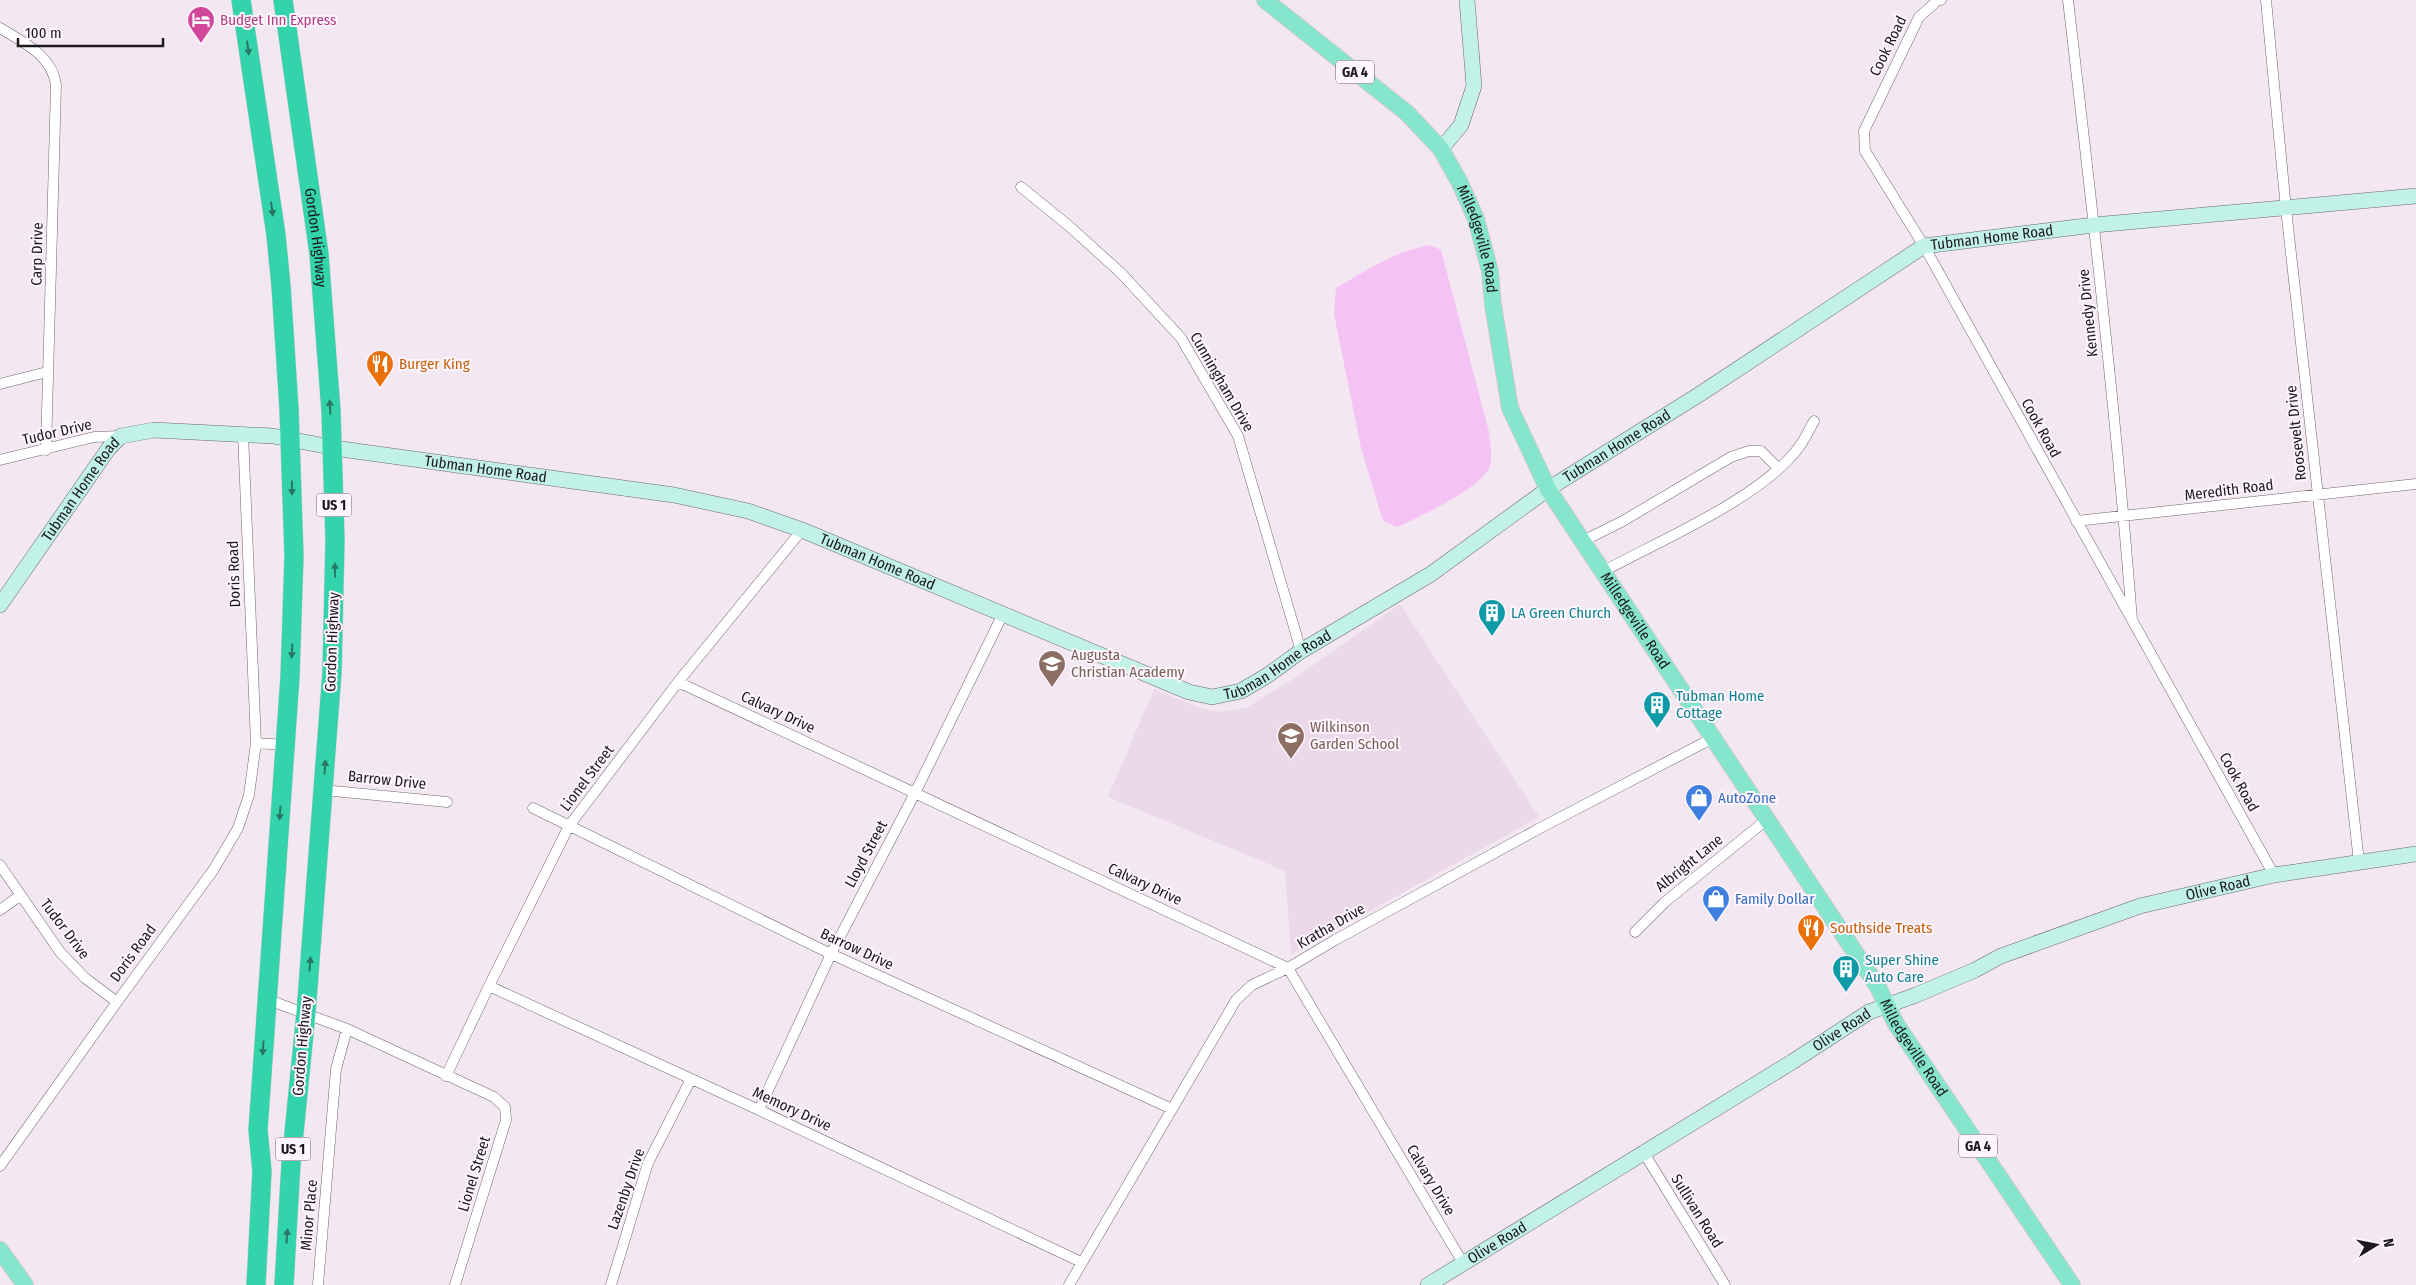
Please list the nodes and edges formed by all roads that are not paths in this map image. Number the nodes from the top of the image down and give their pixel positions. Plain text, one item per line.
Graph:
1 (241, 0) edge
2 (283, 0) edge
3 (1265, 0) edge
4 (1467, 0) edge
5 (1941, 0) edge
6 (2068, 0) edge
7 (2266, 0) edge
8 (0, 28) edge
9 (1441, 149) junction
10 (1021, 187) dead end
11 (2416, 196) edge
12 (2286, 209) junction
13 (2094, 225) junction
14 (1924, 246) junction
15 (48, 372) junction
16 (0, 384) edge
17 (1814, 421) dead end
18 (243, 434) junction
19 (121, 436) junction
20 (290, 439) junction
21 (332, 447) junction
22 (46, 450) junction
23 (0, 460) edge
24 (1778, 468) junction
25 (2416, 484) edge
26 (1548, 490) junction
27 (2318, 495) junction
28 (2124, 517) junction
29 (2076, 521) junction
30 (802, 530) junction
31 (1583, 541) junction
32 (1604, 571) junction
33 (0, 605) edge
34 (1003, 614) junction
35 (2132, 623) junction
36 (1301, 651) junction
37 (678, 682) junction
38 (1713, 738) junction
39 (256, 743) junction
40 (285, 745) junction
41 (323, 790) junction
42 (915, 793) junction
43 (448, 802) dead end
44 (533, 808) dead end
45 (1765, 821) junction
46 (569, 826) junction
47 (2416, 854) edge
48 (2360, 862) junction
49 (0, 865) edge
50 (2274, 875) junction
51 (21, 895) junction
52 (0, 910) edge
53 (1636, 932) dead end
54 (831, 954) junction
55 (1288, 968) junction
56 (489, 986) junction
57 (266, 999) junction
58 (116, 1002) junction
59 (1887, 1006) junction
60 (306, 1012) junction
61 (347, 1029) junction
62 (446, 1076) junction
63 (691, 1079) junction
64 (1172, 1109) junction
65 (759, 1110) junction
66 (258, 1130) junction
67 (1644, 1153) junction
68 (0, 1166) edge
69 (0, 1250) edge
70 (1080, 1262) junction
71 (1463, 1263) junction
72 (24, 1285) edge
73 (247, 1285) edge
74 (256, 1285) edge
75 (284, 1285) edge
76 (318, 1285) edge
77 (455, 1285) edge
78 (611, 1285) edge
79 (1069, 1285) edge
80 (1428, 1285) edge
81 (1725, 1285) edge
82 (2072, 1285) edge

1 -> 20 highway, US 1
21 -> 2 highway, Gordon Highway / US 1
3 - 9 main road, GA 4
4 - 9 street
5 - 14 street, Cook Road
6 - 13 street, Kennedy Drive
7 - 12 street, Roosevelt Drive
8 - 15 street, Carp Drive
9 - 26 main road, Milledgeville Road / GA 4
10 - 36 street, Cunningham Drive
11 - 12 street, Tubman Home Road
12 - 13 street, Tubman Home Road
12 - 27 street, Roosevelt Drive
13 - 14 street, Tubman Home Road
13 - 28 street, Kennedy Drive
14 - 26 street, Tubman Home Road
14 - 29 street, Cook Road
15 - 16 street
15 - 22 street, Carp Drive
17 - 24 street
18 - 19 street, Tubman Home Road
18 - 20 street, Tubman Home Road
18 - 39 street, Doris Road
19 - 22 street, Tudor Drive
19 - 33 street, Tubman Home Road
20 - 21 street, Tubman Home Road
20 -> 40 highway, US 1
21 - 30 street, Tubman Home Road
41 -> 21 highway, Gordon Highway / US 1
22 - 23 street, Tudor Drive
24 - 31 street
24 - 32 street
25 - 27 street, Meredith Road
26 - 31 main road, Milledgeville Road / GA 4
26 - 36 street, Tubman Home Road
27 - 28 street, Meredith Road
27 - 48 street, Roosevelt Drive
28 - 29 street, Meredith Road
28 - 35 street, Kennedy Drive
29 - 35 street, Cook Road
30 - 34 street, Tubman Home Road
30 - 37 street, Lionel Street
31 - 32 main road, Milledgeville Road / GA 4
32 - 38 main road, Milledgeville Road / GA 4
34 - 36 street, Tubman Home Road
34 - 42 street, Lloyd Street
35 - 50 street, Cook Road
37 - 42 street, Calvary Drive
37 - 46 street, Lionel Street
38 - 45 main road, Milledgeville Road / GA 4
38 - 55 street, Kratha Drive
39 - 40 street
39 - 58 street, Doris Road
40 -> 57 highway, US 1
41 - 43 street, Barrow Drive
60 -> 41 highway, Gordon Highway / US 1
42 - 54 street, Lloyd Street
42 - 55 street, Calvary Drive
44 - 46 street, Barrow Drive
45 - 53 street, Albright Lane
45 - 59 main road, Milledgeville Road / GA 4
46 - 54 street, Barrow Drive
46 - 56 street, Lionel Street
47 - 48 street, Olive Road
48 - 50 street, Olive Road
49 - 51 street, Tudor Drive
50 - 59 street, Olive Road
51 - 52 street
51 - 58 street, Tudor Drive
54 - 64 street, Barrow Drive
54 - 65 street, Lloyd Street
55 - 64 street, Kratha Drive
55 - 71 street, Calvary Drive
56 - 62 street, Lionel Street
56 - 63 street, Memory Drive
57 - 60 street, Lionel Street
57 -> 66 highway, US 1
58 - 68 street, Doris Road
59 - 67 street, Olive Road
59 - 82 main road, Milledgeville Road / GA 4
60 - 61 street, Lionel Street
75 -> 60 highway, Gordon Highway / US 1
61 - 62 street, Lionel Street
61 - 76 street, Minor Place
62 - 77 street, Lionel Street
63 - 65 street, Memory Drive
63 - 78 street, Lazenby Drive
64 - 70 street, Kratha Drive
65 - 70 street, Memory Drive
66 - 73 highway
66 - 74 highway, US 1
67 - 71 street, Olive Road
67 - 81 street, Sullivan Road
69 - 72 main road
70 - 79 street, Kratha Drive
71 - 80 street, Olive Road

